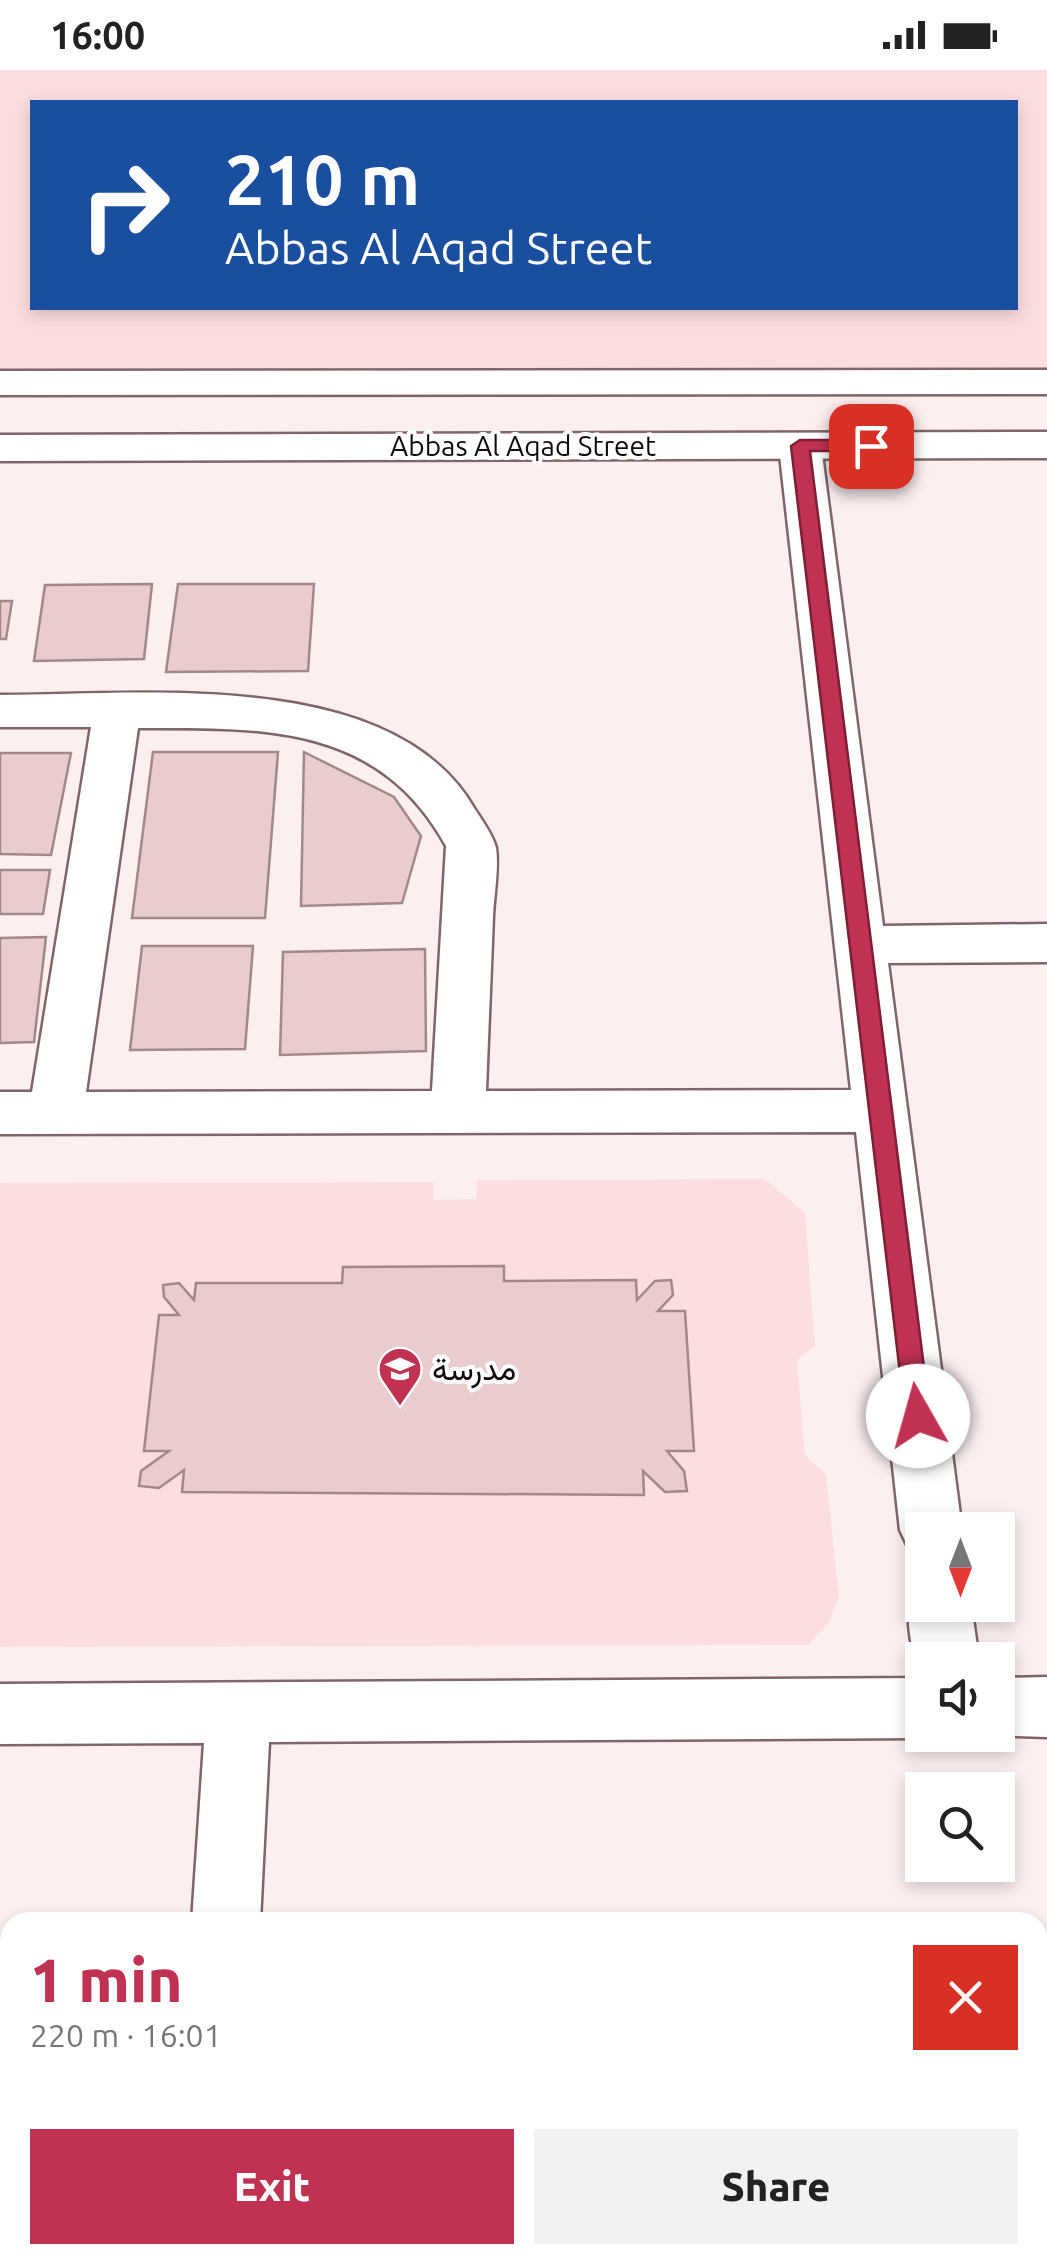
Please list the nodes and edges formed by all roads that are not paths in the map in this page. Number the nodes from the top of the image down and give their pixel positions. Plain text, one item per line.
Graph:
1 (1047, 382) edge
2 (0, 383) edge
3 (1047, 445) edge
4 (800, 446) junction
5 (0, 448) edge
6 (0, 711) edge
7 (118, 712) junction
8 (1047, 943) edge
9 (860, 944) junction
10 (881, 1111) junction
11 (458, 1112) junction
12 (0, 1113) edge
13 (56, 1113) junction
14 (929, 1512) edge
15 (1047, 1707) edge
16 (905, 1708) edge
17 (1015, 1708) edge
18 (238, 1713) junction
19 (0, 1714) edge
20 (227, 1912) edge

1 - 2 street, Abbas Al Aqad Street
3 - 4 street, Abbas Al Aqad Street
4 - 5 street, Abbas Al Aqad Street
4 - 9 street
6 - 7 street
7 - 11 street
7 - 13 street
8 - 9 street
9 - 10 street
10 - 11 street
10 - 14 street
11 - 13 street
12 - 13 street
15 - 17 street
16 - 18 street
18 - 19 street
18 - 20 street

